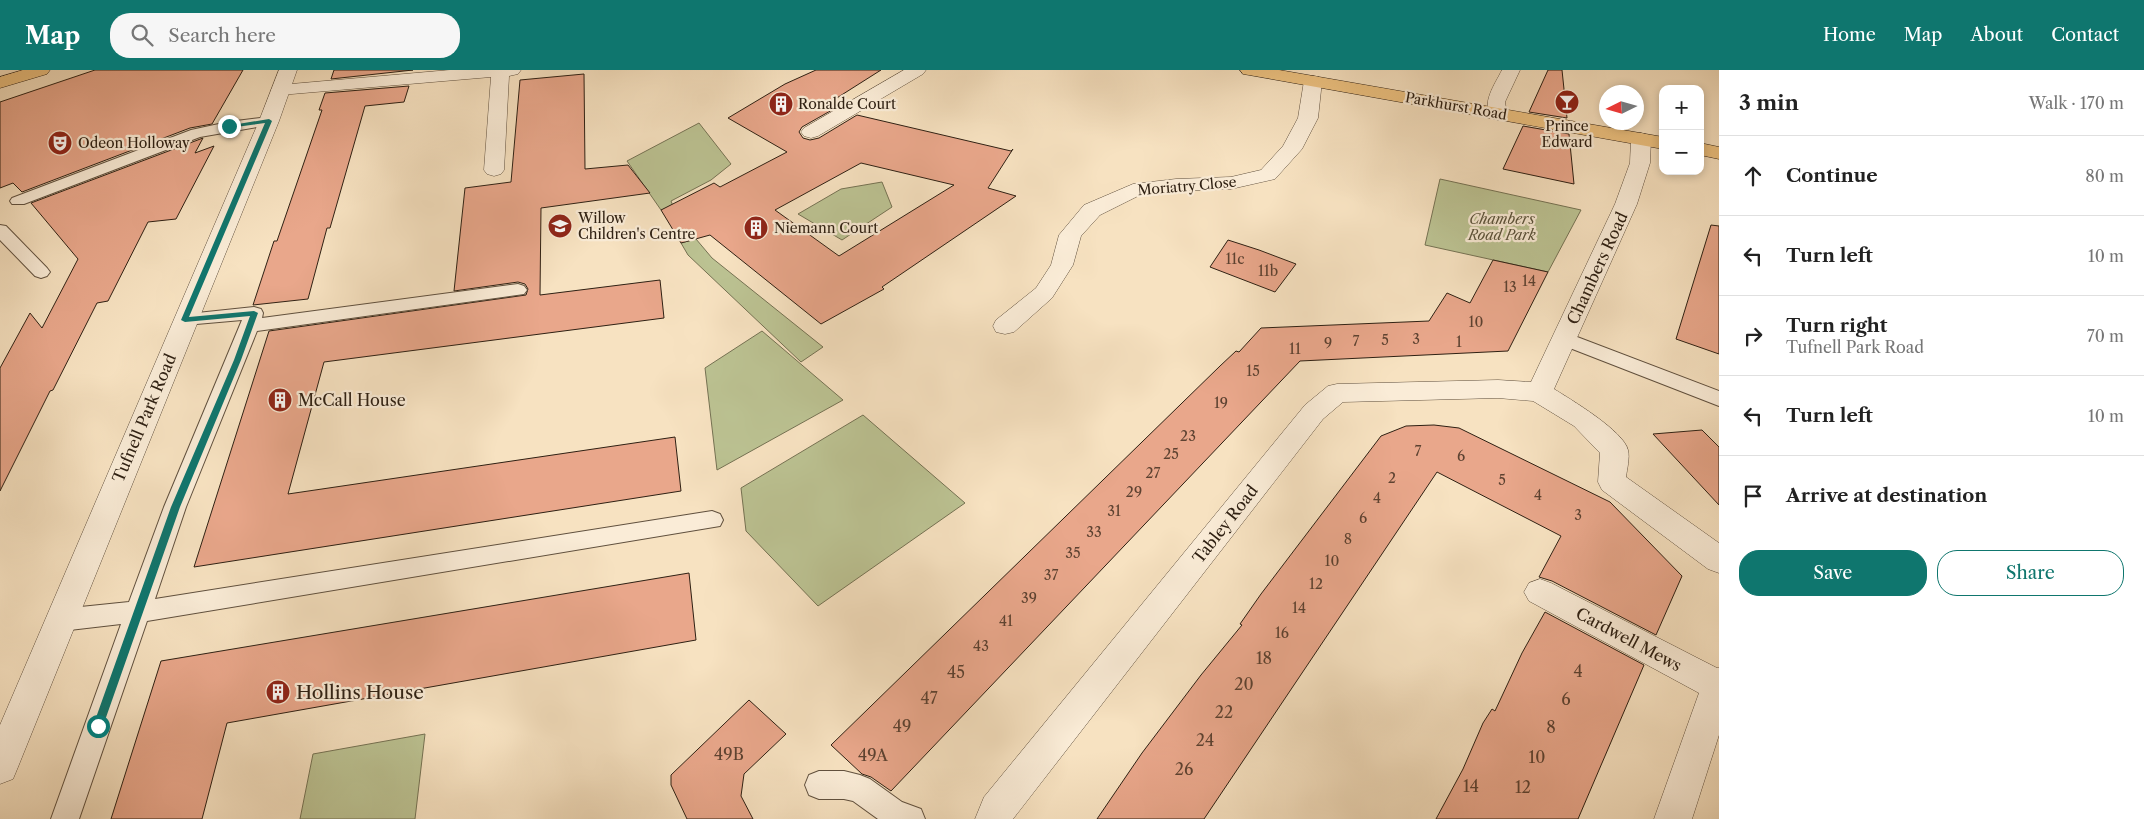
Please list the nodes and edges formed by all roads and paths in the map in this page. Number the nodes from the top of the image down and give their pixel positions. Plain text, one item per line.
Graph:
1 (41, 70) edge
2 (917, 70) edge
3 (1249, 70) edge
4 (1511, 70) edge
5 (506, 71) edge
6 (284, 80) edge
7 (1313, 81) junction
8 (0, 83) edge
9 (1498, 114) junction
10 (269, 121) junction
11 (811, 132) dead end
12 (1652, 141) edge
13 (1719, 149) edge
14 (1704, 150) edge
15 (1719, 153) edge
16 (494, 170) dead end
17 (18, 201) dead end
18 (0, 230) edge
19 (41, 272) dead end
20 (518, 290) dead end
21 (185, 320) junction
22 (250, 326) junction
23 (1005, 326) dead end
24 (1564, 338) junction
25 (1539, 392) junction
26 (1719, 399) edge
27 (712, 520) dead end
28 (1719, 560) edge
29 (1540, 592) dead end
30 (138, 612) junction
31 (61, 620) junction
32 (1719, 684) edge
33 (0, 766) edge
34 (819, 785) dead end
35 (65, 819) edge
36 (911, 819) edge
37 (994, 819) edge
38 (1673, 819) edge

1 - 8 highway
2 - 11 street
3 - 7 highway, Parkhurst Road
4 - 9 street
5 - 6 street
5 - 16 street
6 - 10 street, Tufnell Park Road
7 - 9 highway, Parkhurst Road
7 - 23 street, Moriatry Close
9 - 12 highway, Parkhurst Road
10 - 17 lane
10 - 21 street, Tufnell Park Road
12 - 24 street, Chambers Road
13 - 15 lane
14 - 15 highway
18 - 19 lane
20 - 22 lane
21 - 22 lane
21 - 31 street, Tufnell Park Road
22 - 30 lane
24 - 25 street, Chambers Road
24 - 26 lane
25 - 28 street
25 - 37 street, Tabley Road
27 - 30 lane
29 - 32 street, Cardwell Mews
30 - 31 lane
30 - 35 lane
31 - 33 street, Tufnell Park Road
32 - 38 street
34 - 36 lane

